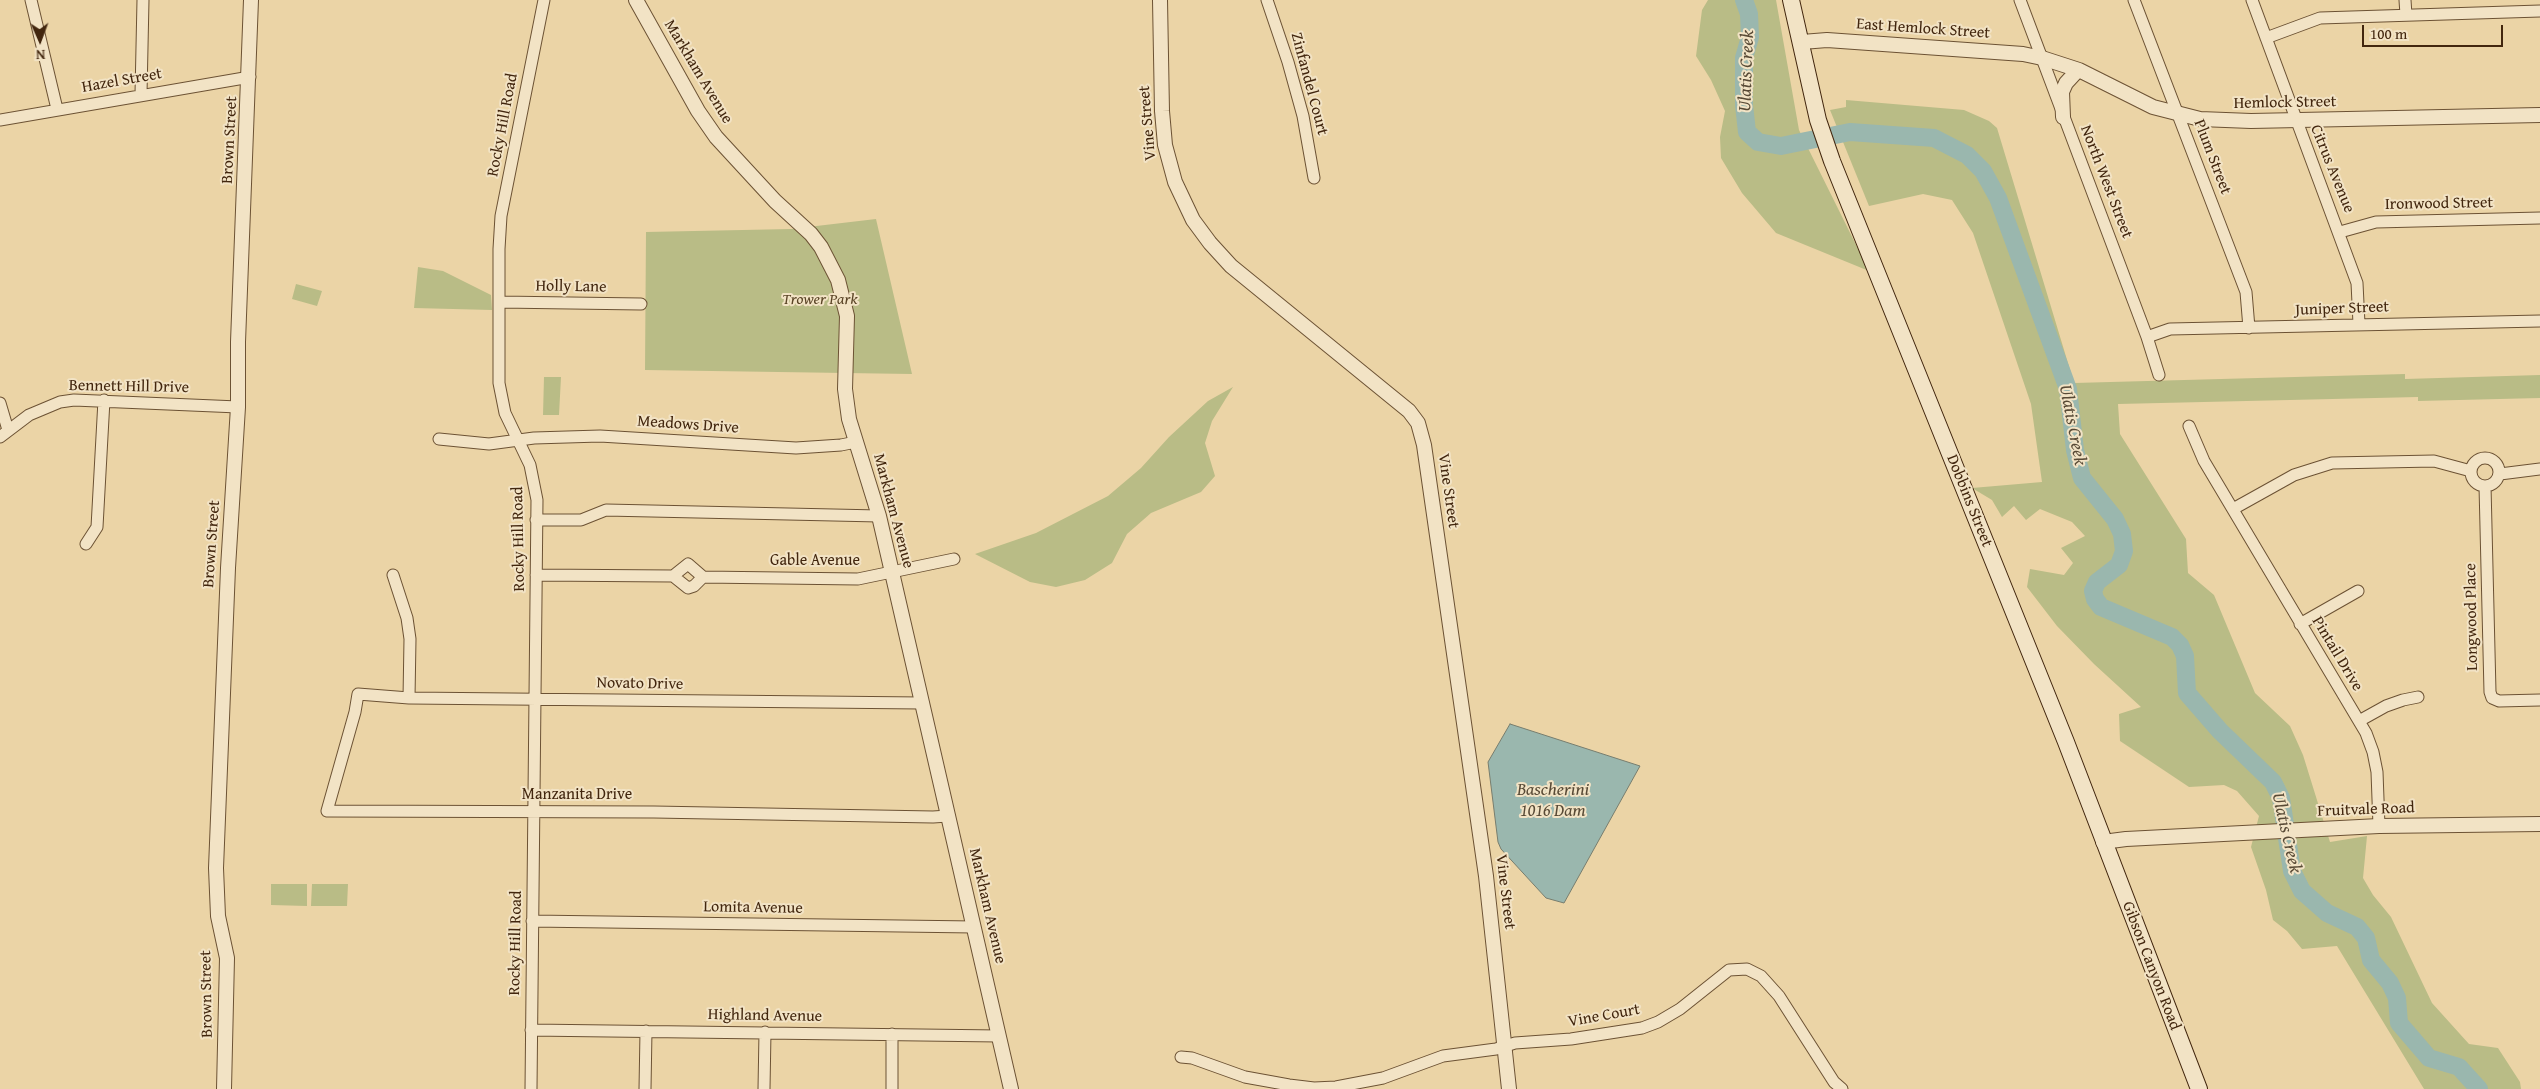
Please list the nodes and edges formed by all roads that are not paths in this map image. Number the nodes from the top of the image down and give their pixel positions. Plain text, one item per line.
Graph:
1 (31, 0) edge
2 (143, 0) edge
3 (251, 0) edge
4 (544, 0) edge
5 (636, 0) edge
6 (1160, 0) edge
7 (1267, 0) edge
8 (1791, 0) edge
9 (2020, 0) edge
10 (2134, 0) edge
11 (2252, 0) edge
12 (2405, 0) edge
13 (2511, 6) edge
14 (2540, 11) edge
15 (2406, 15) junction
16 (2266, 38) junction
17 (1802, 42) junction
18 (2042, 58) junction
19 (2078, 70) junction
20 (250, 77) junction
21 (141, 94) junction
22 (57, 109) junction
23 (2540, 115) edge
24 (2178, 116) junction
25 (2063, 117) junction
26 (0, 120) edge
27 (2295, 120) junction
28 (1314, 178) dead end
29 (2540, 218) edge
30 (2340, 232) junction
31 (500, 302) junction
32 (641, 304) dead end
33 (2540, 321) edge
34 (2359, 324) junction
35 (2249, 328) junction
36 (2147, 337) junction
37 (2160, 376) dead end
38 (104, 400) junction
39 (0, 403) edge
40 (238, 407) junction
41 (2189, 426) dead end
42 (4, 434) edge
43 (439, 439) dead end
44 (518, 440) junction
45 (856, 442) junction
46 (2540, 469) edge
47 (2470, 471) junction
48 (2500, 474) junction
49 (2485, 486) junction
50 (2233, 509) junction
51 (879, 516) junction
52 (536, 520) junction
53 (86, 544) dead end
54 (954, 559) dead end
55 (892, 572) junction
56 (536, 574) junction
57 (393, 575) dead end
58 (673, 576) junction
59 (704, 576) junction
60 (2358, 591) dead end
61 (2300, 624) junction
62 (358, 694) joint
63 (2418, 697) dead end
64 (409, 698) junction
65 (535, 699) junction
66 (2540, 700) edge
67 (922, 703) junction
68 (2359, 721) junction
69 (534, 812) junction
70 (948, 816) junction
71 (2540, 824) edge
72 (2379, 826) junction
73 (2103, 842) junction
74 (532, 921) junction
75 (974, 927) junction
76 (531, 1030) junction
77 (646, 1031) junction
78 (765, 1032) junction
79 (892, 1034) junction
80 (999, 1036) junction
81 (1505, 1046) junction
82 (1181, 1057) dead end
83 (224, 1089) edge
84 (531, 1089) edge
85 (646, 1089) edge
86 (764, 1089) edge
87 (892, 1089) edge
88 (1011, 1089) edge
89 (1509, 1089) edge
90 (1842, 1089) edge
91 (2199, 1089) edge

1 - 22 street
2 - 21 street
3 - 20 street, Brown Street
4 - 31 street, Rocky Hill Road
5 - 45 street, Markham Avenue
6 - 81 street, Vine Street
7 - 28 street, Zinfandel Court
8 - 17 main road
9 - 18 street, North West Street
10 - 24 street, Plum Street
11 - 16 street, Citrus Avenue
12 - 15 street
13 - 14 street
13 - 15 street
15 - 16 street
16 - 27 street, Citrus Avenue
17 - 18 street, East Hemlock Street
17 - 73 main road, Dobbins Street
18 - 19 street, Hemlock Street
18 - 25 street, North West Street
19 - 24 street, Hemlock Street
19 - 25 street
20 - 21 street, Hazel Street
20 - 40 street, Brown Street
21 - 22 street, Hazel Street
22 - 26 street, Hazel Street
23 - 27 street, Hemlock Street
24 - 27 street, Hemlock Street
24 - 35 street, Plum Street
25 - 36 street, North West Street
27 - 30 street, Citrus Avenue
29 - 30 street, Ironwood Street
30 - 34 street, Citrus Avenue
31 - 32 street, Holly Lane
31 - 44 street, Rocky Hill Road
33 - 34 street, Juniper Street
34 - 35 street, Juniper Street
35 - 36 street, Juniper Street
36 - 37 street, North West Street
38 - 40 street, Bennett Hill Drive
38 - 42 street, Bennett Hill Drive
38 - 53 street
39 - 42 street
40 - 83 street, Brown Street
41 - 50 street, Pintail Drive
43 - 44 street, Meadows Drive
44 - 45 street, Meadows Drive
44 - 52 street, Rocky Hill Road
45 - 51 street, Markham Avenue
46 - 48 street
47 - 48 street
47 - 49 street
47 - 50 street
48 - 49 street
49 - 66 street, Longwood Place
50 - 61 street, Pintail Drive
51 - 52 street
51 - 55 street, Markham Avenue
52 - 56 street, Rocky Hill Road
54 - 55 street, Gable Avenue
55 - 59 street, Gable Avenue
55 - 67 street, Markham Avenue
56 - 58 street, Gable Avenue
56 - 65 street, Rocky Hill Road
57 - 64 street
58 - 59 street, Gable Avenue
58 - 59 street, Gable Avenue
60 - 61 street
61 - 68 street, Pintail Drive
62 - 64 street, Novato Drive
62 - 69 street, Manzanita Drive
63 - 68 street
64 - 65 street, Novato Drive
65 - 67 street, Novato Drive
65 - 69 street, Rocky Hill Road
67 - 70 street, Markham Avenue
68 - 72 street, Pintail Drive
69 - 70 street, Manzanita Drive
69 - 74 street, Rocky Hill Road
70 - 75 street, Markham Avenue
71 - 72 street, Fruitvale Road
72 - 73 street, Fruitvale Road
73 - 91 main road, Gibson Canyon Road
74 - 75 street, Lomita Avenue
74 - 76 street, Rocky Hill Road
75 - 80 street, Markham Avenue
76 - 77 street, Highland Avenue
76 - 84 street, Rocky Hill Road
77 - 78 street, Highland Avenue
77 - 85 street
78 - 79 street, Highland Avenue
78 - 86 street
79 - 80 street, Highland Avenue
79 - 87 street
80 - 88 street, Markham Avenue
81 - 82 street, Vine Court
81 - 89 street, Vine Street
81 - 90 street, Vine Court

